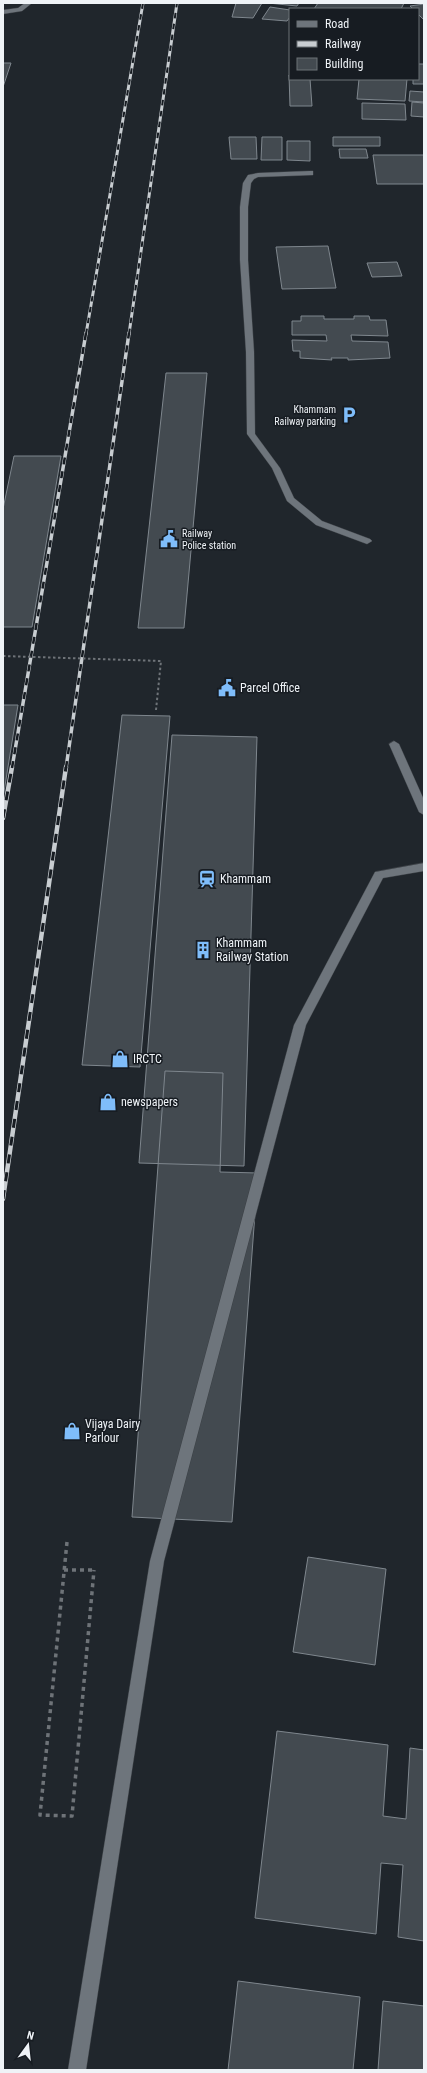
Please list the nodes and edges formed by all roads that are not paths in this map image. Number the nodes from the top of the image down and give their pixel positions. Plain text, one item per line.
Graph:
1 (29, 3) edge
2 (3, 12) edge
3 (310, 173) dead end
4 (367, 541) dead end
5 (394, 744) dead end
6 (424, 812) edge
7 (424, 867) edge
8 (77, 2070) edge

1 - 2 street
3 - 4 street
5 - 6 street
7 - 8 street

